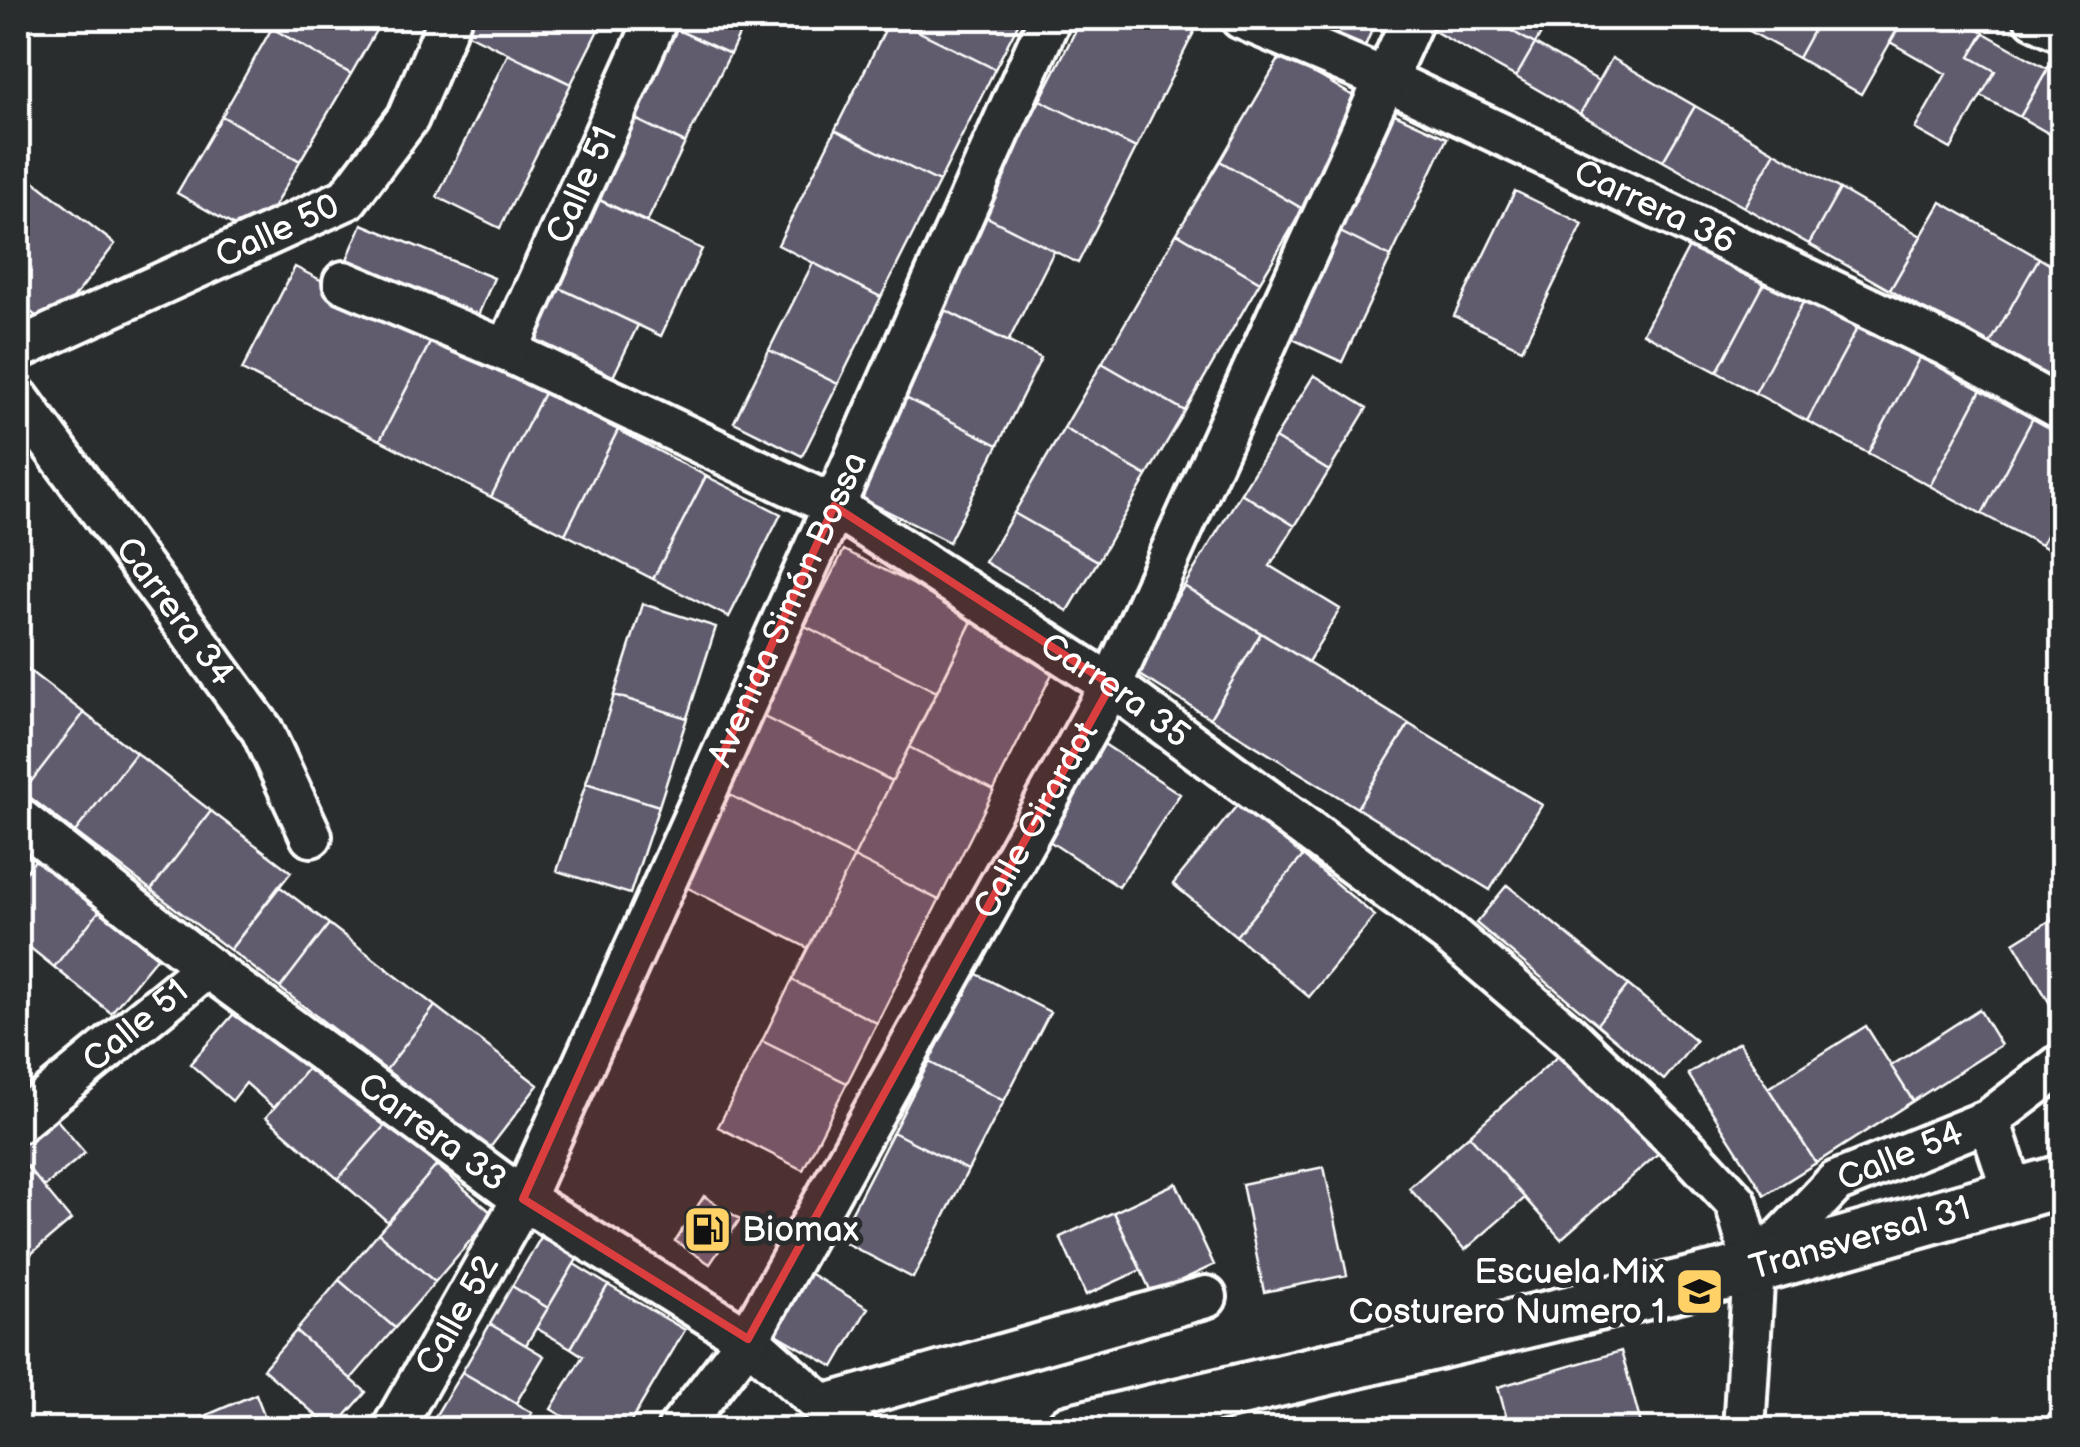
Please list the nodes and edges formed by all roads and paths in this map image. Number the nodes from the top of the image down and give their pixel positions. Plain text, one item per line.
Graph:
1 (450, 18) edge
2 (657, 18) edge
3 (1050, 18) edge
4 (1241, 18) edge
5 (1413, 18) edge
6 (2035, 18) edge
7 (2062, 30) edge
8 (1385, 79) junction
9 (344, 282) dead end
10 (18, 349) edge
11 (507, 351) junction
12 (18, 398) edge
13 (2062, 409) edge
14 (834, 506) junction
15 (1110, 685) junction
16 (18, 818) edge
17 (311, 836) dead end
18 (207, 967) junction
19 (2062, 1064) edge
20 (1990, 1120) junction
21 (18, 1122) edge
22 (2062, 1181) edge
23 (2014, 1195) junction
24 (524, 1199) junction
25 (1754, 1268) junction
26 (1206, 1297) dead end
27 (748, 1339) junction
28 (824, 1406) junction
29 (392, 1430) edge
30 (678, 1430) edge
31 (857, 1430) edge
32 (1071, 1430) edge
33 (1744, 1430) edge

1 - 10 street, Calle 50
2 - 11 street, Calle 51
3 - 14 street, Avenida Simón Bossa
4 - 8 street, Carrera 36
5 - 8 street, Calle Girardot
6 - 7 street
8 - 13 street, Carrera 36
8 - 15 street, Calle Girardot
9 - 11 street, Carrera 35
11 - 14 street, Carrera 35
12 - 17 street, Carrera 34
14 - 15 street, Carrera 35
14 - 24 street, Avenida Simón Bossa
15 - 25 street, Carrera 35
15 - 27 street, Calle Girardot
16 - 18 street, Carrera 33
18 - 21 street, Calle 51
18 - 24 street, Carrera 33
19 - 20 street, Calle 54
20 - 23 street
20 - 25 street, Calle 54
22 - 23 street, Transversal 31
23 - 25 street, Transversal 31
24 - 27 street, Carrera 33
24 - 29 street, Calle 52
25 - 32 street, Transversal 31
25 - 33 street, Carrera 35
26 - 28 street
27 - 28 street, Carrera 33
27 - 30 street, Calle Girardot
28 - 31 street, Carrera 33

